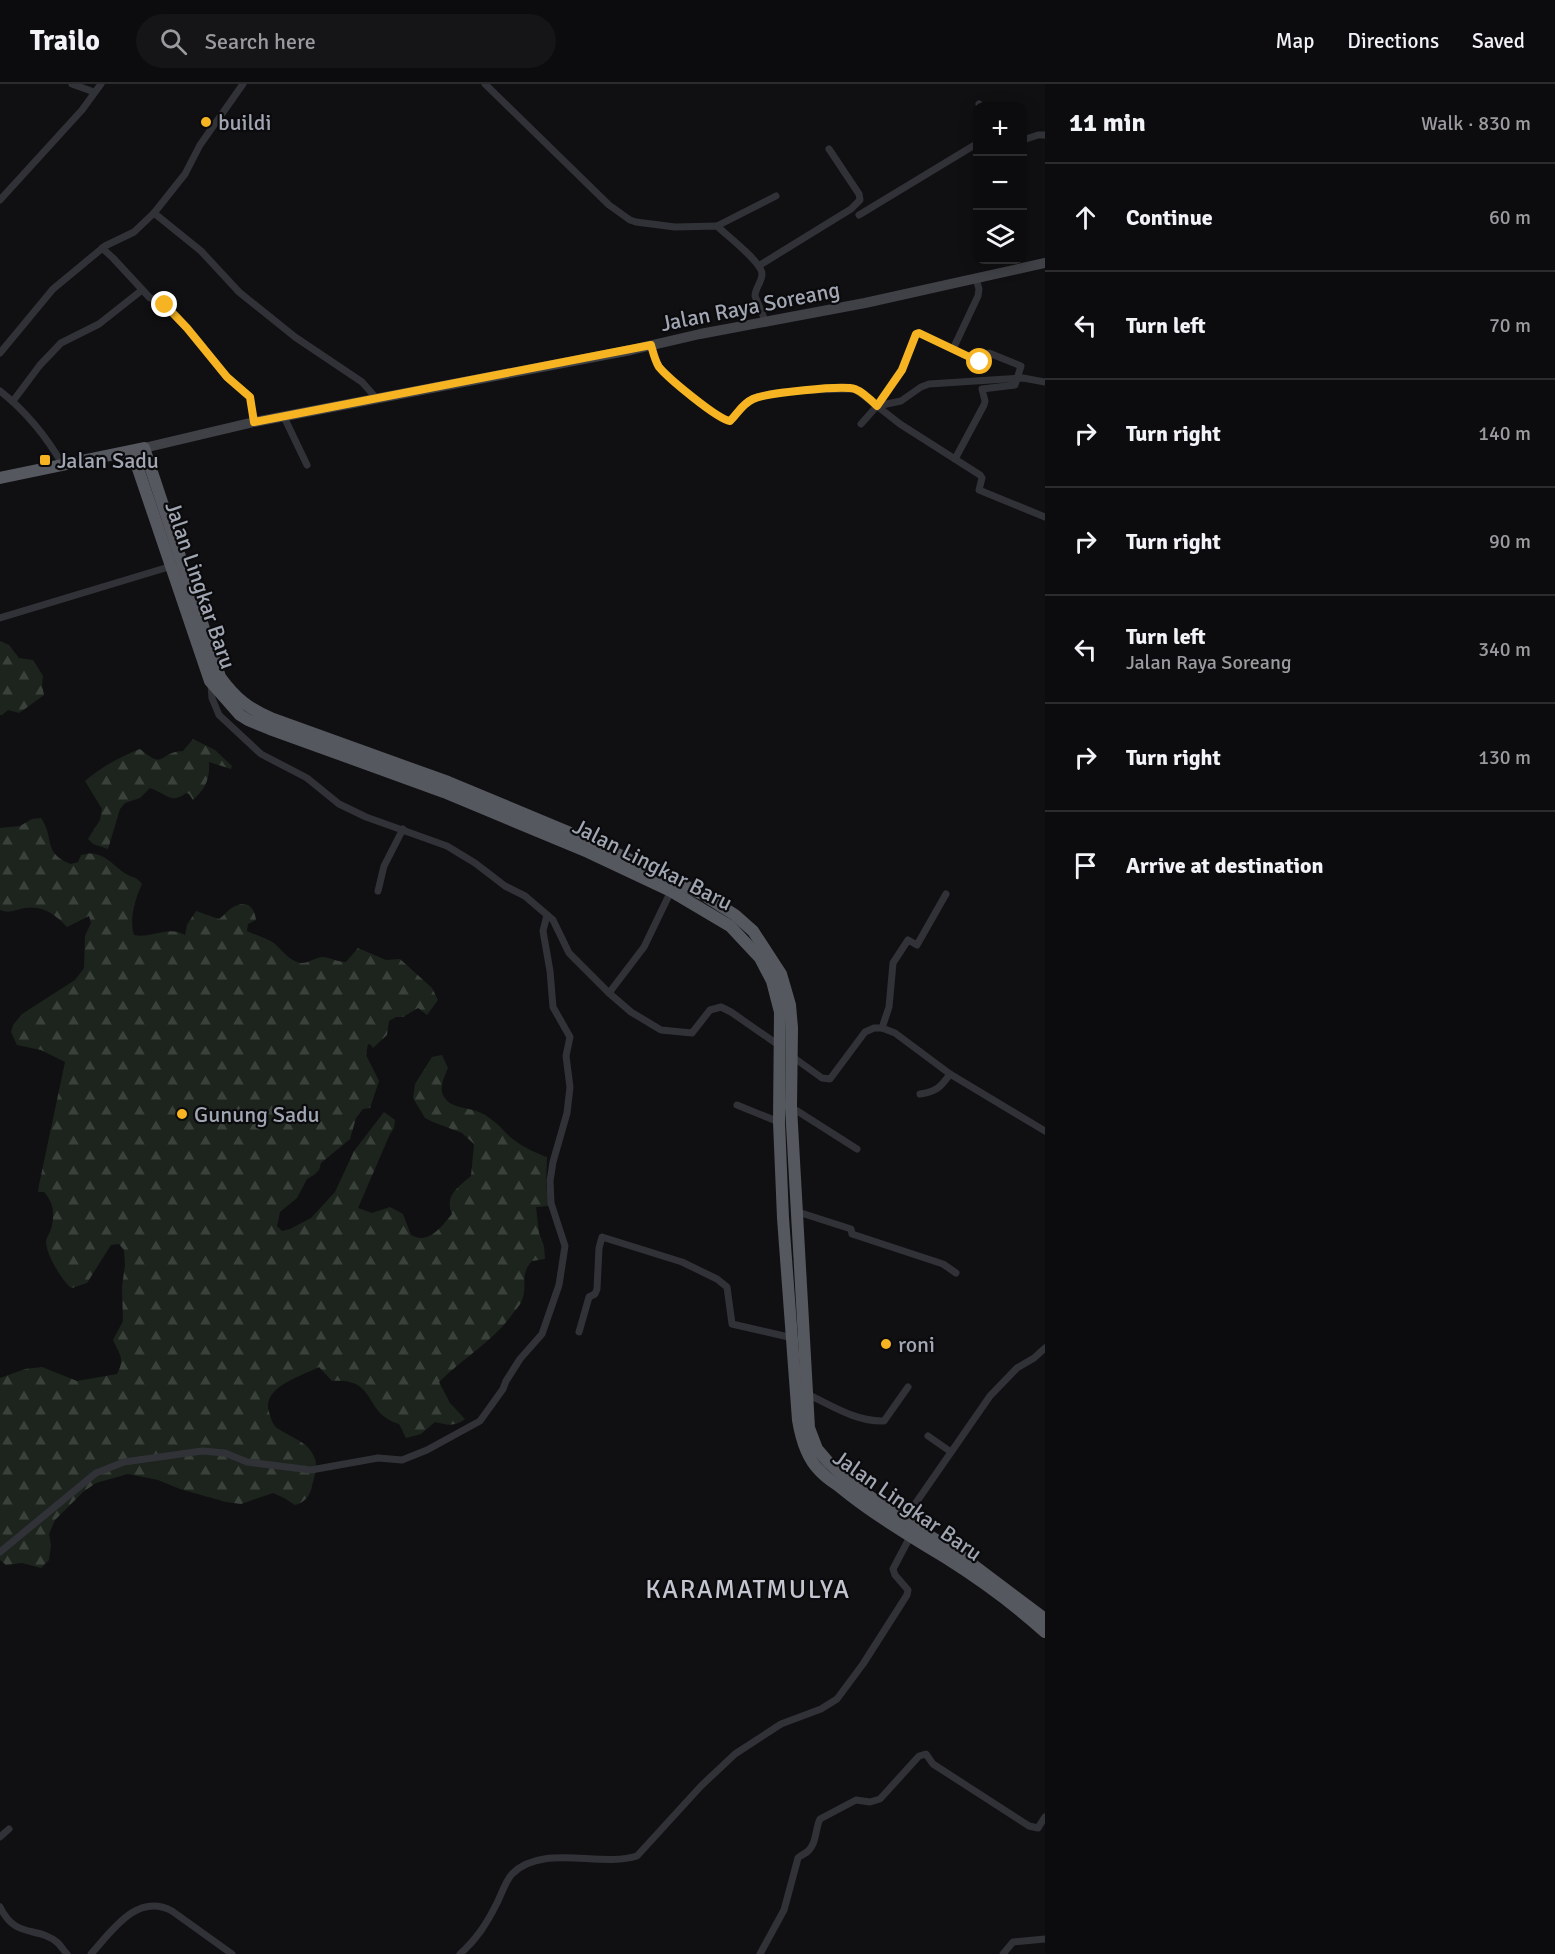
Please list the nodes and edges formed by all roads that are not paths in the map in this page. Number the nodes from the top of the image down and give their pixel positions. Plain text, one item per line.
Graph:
1 (72, 84) edge
2 (101, 84) edge
3 (243, 84) edge
4 (485, 84) edge
5 (94, 92) junction
6 (1045, 135) edge
7 (1027, 139) edge
8 (973, 146) edge
9 (829, 149) dead end
10 (776, 196) dead end
11 (0, 200) edge
12 (154, 213) junction
13 (859, 215) dead end
14 (717, 226) junction
15 (102, 248) junction
16 (1045, 263) edge
17 (760, 266) junction
18 (976, 279) junction
19 (142, 290) junction
20 (765, 323) junction
21 (651, 345) junction
22 (953, 349) junction
23 (0, 353) edge
24 (1017, 380) junction
25 (1045, 382) edge
26 (0, 391) edge
27 (377, 399) junction
28 (14, 401) junction
29 (880, 403) junction
30 (284, 417) junction
31 (254, 422) junction
32 (861, 424) dead end
33 (138, 449) junction
34 (955, 459) junction
35 (63, 465) junction
36 (307, 465) dead end
37 (0, 478) edge
38 (1045, 517) edge
39 (172, 566) junction
40 (0, 618) edge
41 (210, 681) junction
42 (403, 829) junction
43 (378, 891) dead end
44 (671, 891) junction
45 (946, 894) dead end
46 (547, 915) junction
47 (609, 993) junction
48 (882, 1028) junction
49 (780, 1046) junction
50 (791, 1056) junction
51 (950, 1074) junction
52 (920, 1094) dead end
53 (737, 1105) dead end
54 (791, 1107) junction
55 (779, 1122) junction
56 (1045, 1131) edge
57 (857, 1149) dead end
58 (798, 1212) junction
59 (956, 1273) dead end
60 (579, 1332) dead end
61 (793, 1338) junction
62 (1045, 1348) edge
63 (908, 1387) dead end
64 (807, 1394) junction
65 (928, 1436) dead end
66 (951, 1452) junction
67 (904, 1520) junction
68 (912, 1532) junction
69 (0, 1552) edge
70 (1045, 1619) edge
71 (1045, 1632) edge
72 (1045, 1817) edge
73 (9, 1829) dead end
74 (0, 1837) edge
75 (0, 1907) edge
76 (1045, 1939) edge
77 (463, 1951) edge
78 (67, 1954) edge
79 (91, 1954) edge
80 (232, 1954) edge
81 (473, 1954) edge
82 (760, 1954) edge
83 (1003, 1954) edge

1 - 5 street
2 - 5 street
3 - 12 street
4 - 14 street
5 - 11 street
6 - 7 street
8 - 13 street
9 - 17 street
10 - 14 street
12 - 15 street
12 - 27 street
14 - 17 street
15 - 19 street
15 - 23 street
16 - 18 main road, Jalan Raya Soreang
17 - 20 street
18 - 20 main road, Jalan Raya Soreang
18 - 22 street
19 - 28 street
19 - 31 street
20 - 21 main road, Jalan Raya Soreang
21 - 27 main road, Jalan Raya Soreang
21 - 29 street
22 - 24 street
22 - 29 street
24 - 25 street
24 - 29 street
24 - 34 street
26 - 28 street
27 - 30 main road, Jalan Raya Soreang
28 - 35 street
29 - 32 street
29 - 34 street
30 - 31 main road, Jalan Raya Soreang
30 - 36 street
31 - 33 main road, Jalan Raya Soreang
33 - 35 highway
33 - 39 highway, Jalan Lingkar Baru
33 - 50 highway, Jalan Lingkar Baru
34 - 38 street
35 - 37 highway
39 - 40 street
39 - 41 highway, Jalan Lingkar Baru
41 - 42 street
41 - 44 highway, Jalan Lingkar Baru
42 - 43 street
42 - 46 street
44 - 47 street
44 - 49 highway, Jalan Lingkar Baru
45 - 48 street
46 - 47 street
46 - 69 street
47 - 49 street
48 - 50 street
48 - 51 street
49 - 50 street
49 - 55 highway, Jalan Lingkar Baru
50 - 54 highway, Jalan Lingkar Baru
51 - 52 street
51 - 56 street
53 - 55 street
54 - 57 street
54 - 58 highway, Jalan Lingkar Baru
55 - 61 highway, Jalan Lingkar Baru
58 - 59 street
58 - 64 highway, Jalan Lingkar Baru
60 - 61 street
61 - 68 highway, Jalan Lingkar Baru
62 - 66 street
63 - 64 street
64 - 67 highway, Jalan Lingkar Baru
65 - 66 street
66 - 67 street
67 - 68 highway, Jalan Lingkar Baru
68 - 70 highway, Jalan Lingkar Baru
68 - 71 highway, Jalan Lingkar Baru
68 - 77 street
72 - 82 street
73 - 74 street
75 - 78 street
76 - 83 street
77 - 81 street
79 - 80 street

